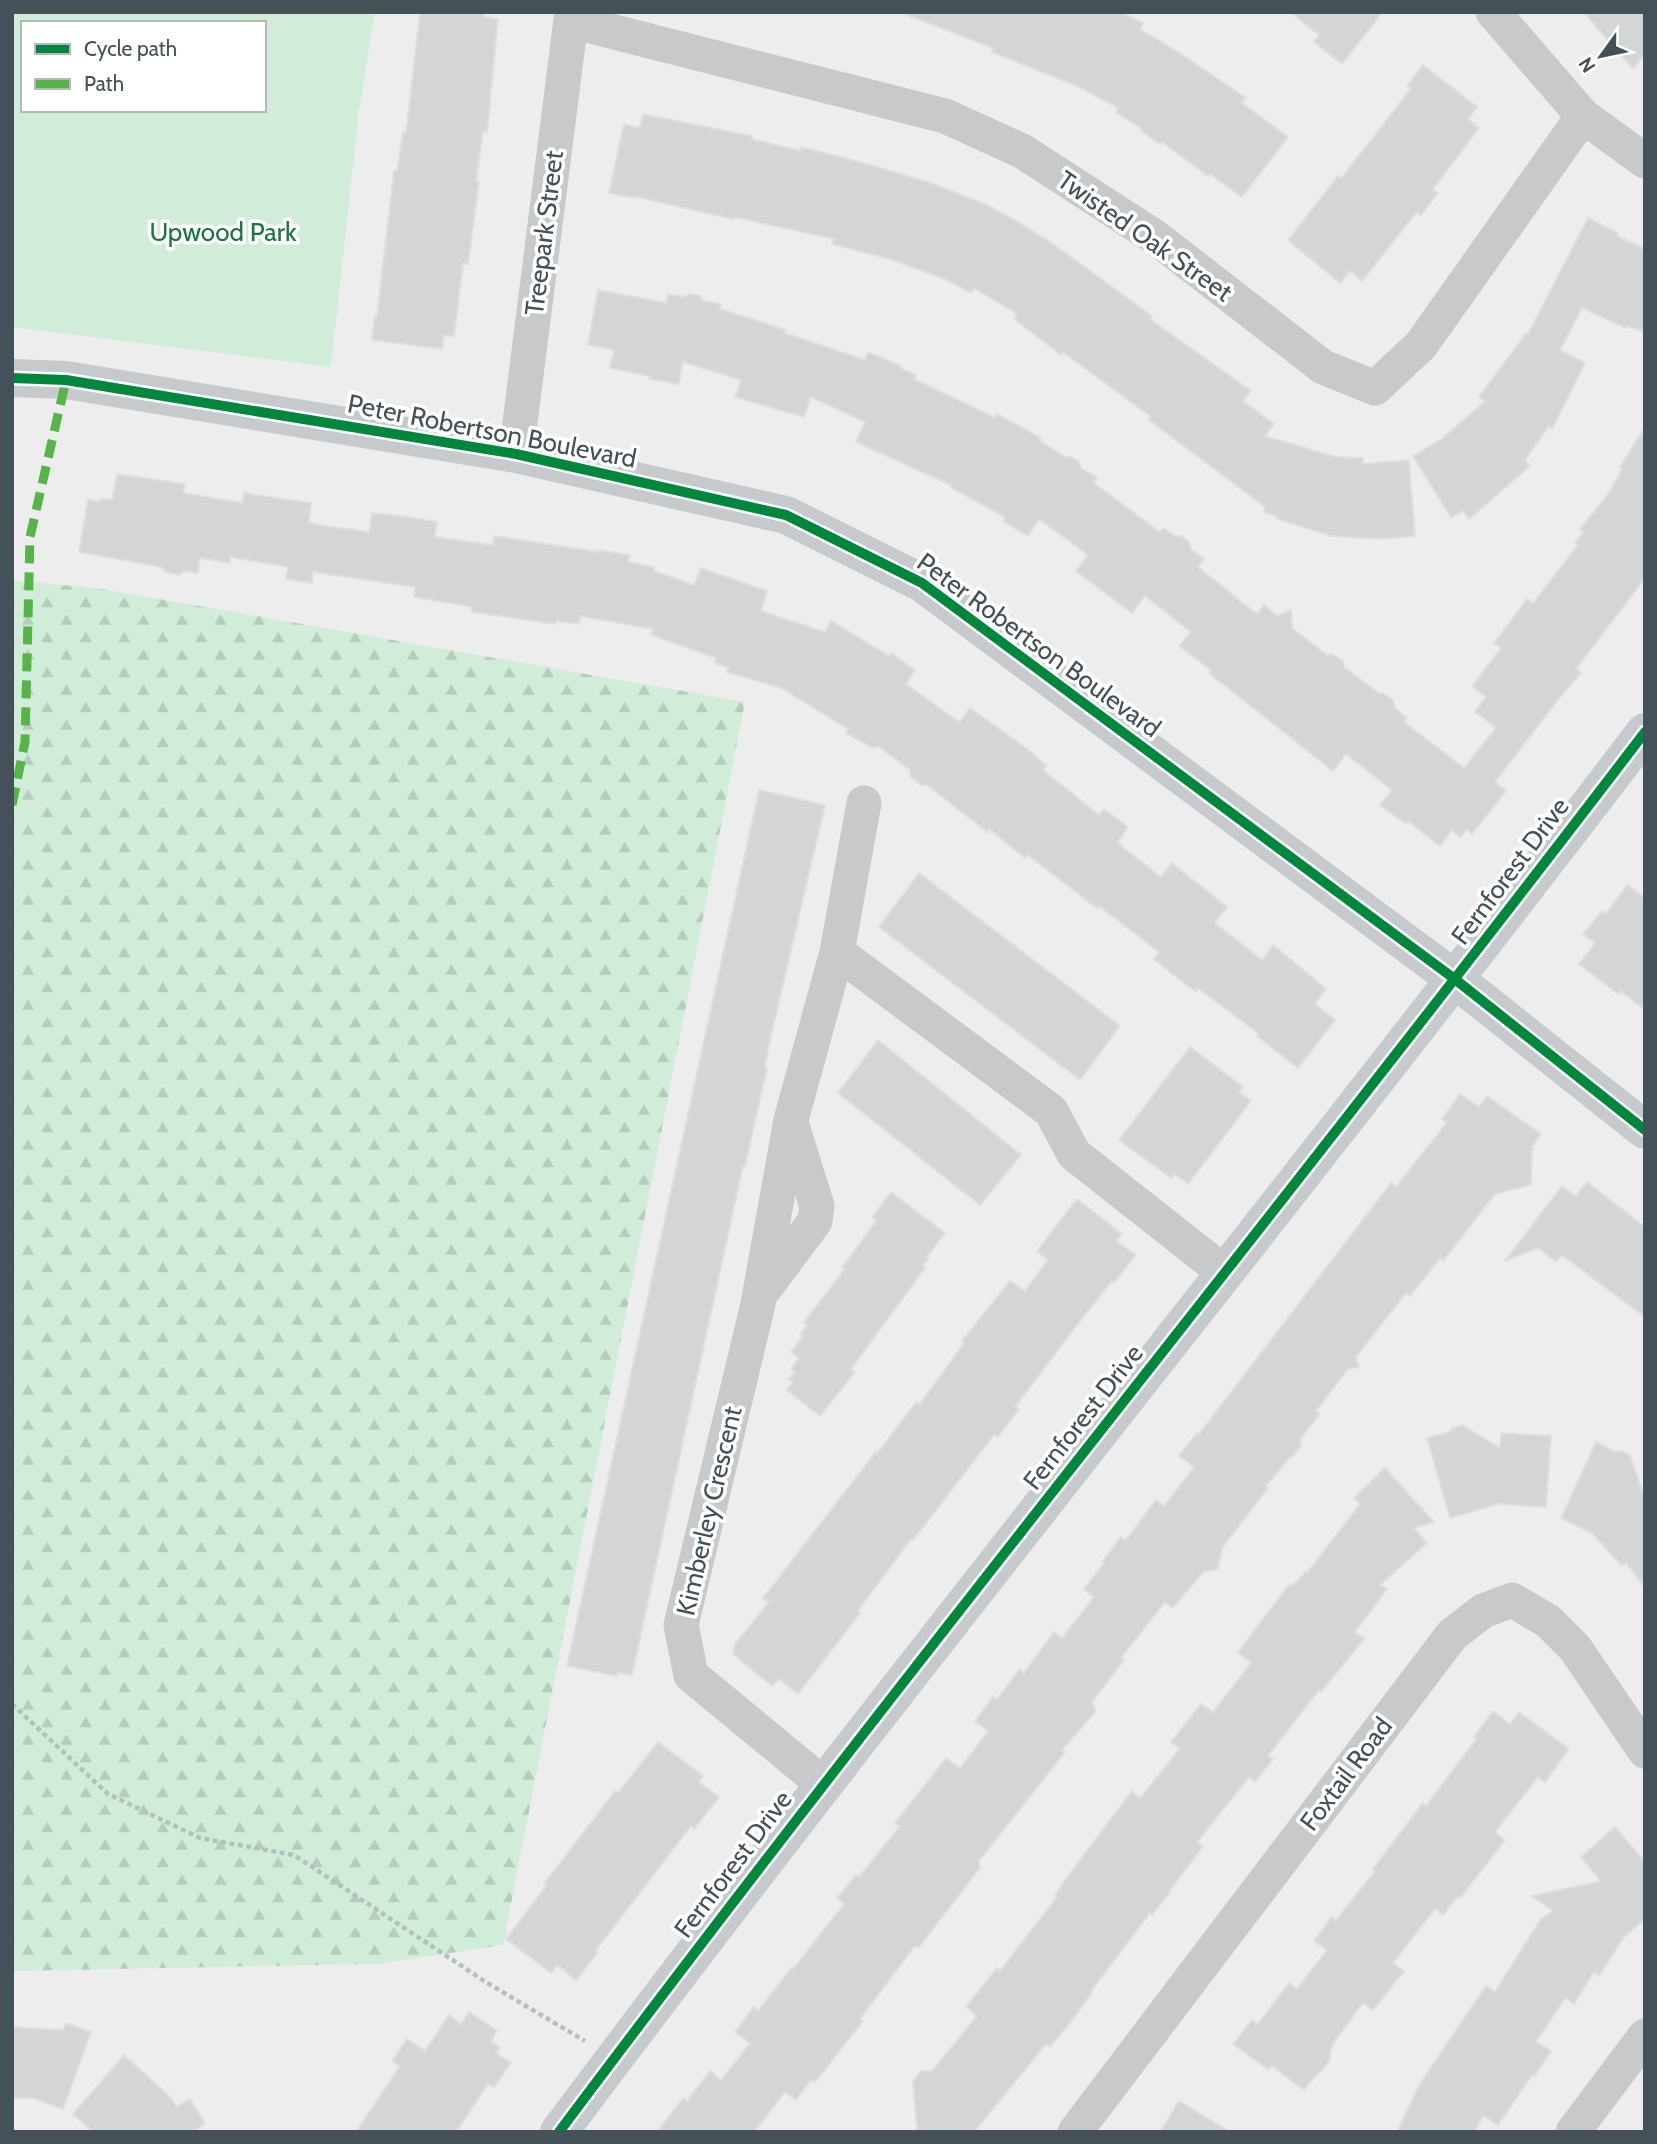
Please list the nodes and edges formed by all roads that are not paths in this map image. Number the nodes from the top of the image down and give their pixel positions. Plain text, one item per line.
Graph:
1 (1493, 12) edge
2 (571, 17) edge
3 (1583, 116) junction
4 (1645, 161) edge
5 (12, 378) edge
6 (516, 454) junction
7 (1645, 732) edge
8 (864, 803) dead end
9 (837, 952) junction
10 (1456, 979) junction
11 (1645, 1130) edge
12 (1225, 1273) junction
13 (1645, 1751) edge
14 (823, 1784) junction
15 (1645, 2036) edge
16 (559, 2132) edge
17 (1075, 2132) edge
18 (1573, 2132) edge

1 - 3 street
2 - 3 street, Twisted Oak Street
2 - 6 street, Treepark Street
3 - 4 street
5 - 6 street, Peter Robertson Boulevard
6 - 10 street, Peter Robertson Boulevard
7 - 10 street, Fernforest Drive
8 - 9 street, Kimberley Crescent
9 - 12 street
9 - 14 street, Kimberley Crescent
10 - 11 street, Peter Robertson Boulevard
10 - 12 street, Fernforest Drive
12 - 14 street, Fernforest Drive
13 - 17 street, Foxtail Road
14 - 16 street, Fernforest Drive
15 - 18 street

